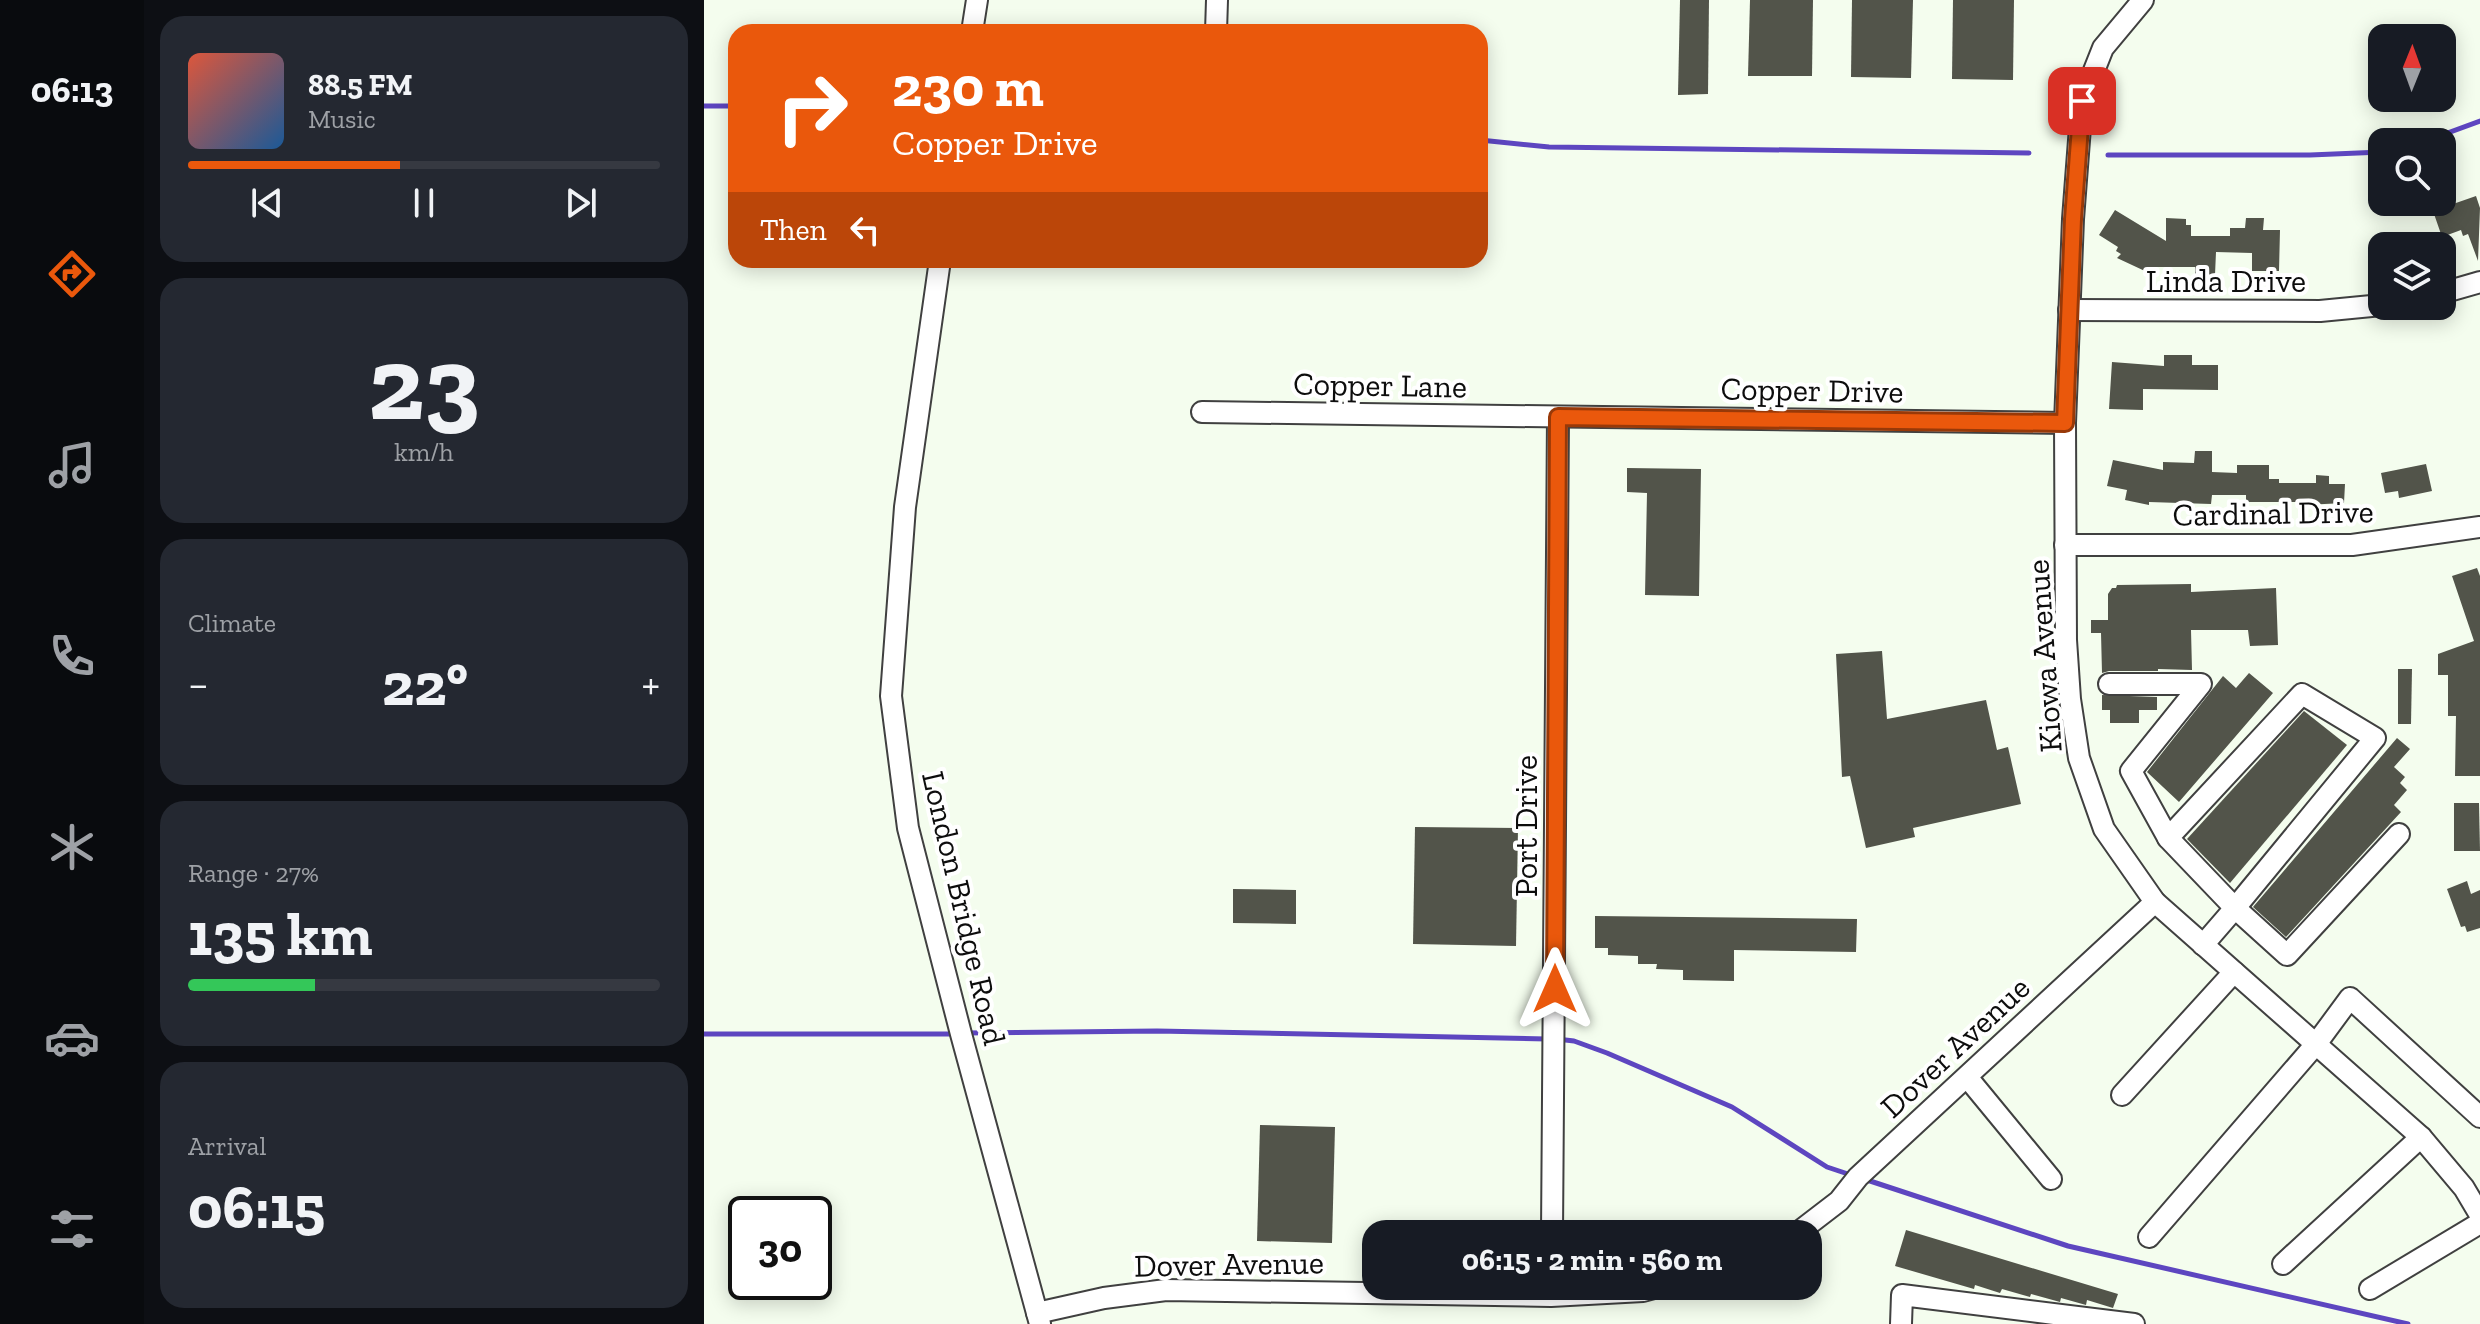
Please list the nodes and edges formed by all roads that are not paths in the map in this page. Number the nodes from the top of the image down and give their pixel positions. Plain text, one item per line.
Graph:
1 (977, 0) edge
2 (1217, 0) edge
3 (2139, 1) edge
4 (973, 24) edge
5 (1216, 24) edge
6 (939, 268) edge
7 (2480, 282) edge
8 (2456, 289) edge
9 (2368, 306) edge
10 (2069, 310) junction
11 (1202, 412) dead end
12 (1558, 417) junction
13 (2065, 423) junction
14 (2480, 527) edge
15 (2065, 545) junction
16 (2109, 684) dead end
17 (2399, 834) dead end
18 (2168, 838) junction
19 (2155, 902) junction
20 (2235, 908) junction
21 (2203, 945) junction
22 (2234, 972) junction
23 (2316, 1044) junction
24 (1967, 1077) junction
25 (2122, 1095) dead end
26 (2480, 1117) edge
27 (2421, 1137) junction
28 (2051, 1179) dead end
29 (2480, 1215) edge
30 (1552, 1220) edge
31 (1814, 1220) edge
32 (2480, 1223) edge
33 (2149, 1237) dead end
34 (2283, 1264) dead end
35 (2370, 1289) dead end
36 (1362, 1291) edge
37 (1039, 1318) edge
38 (1901, 1324) edge
39 (2134, 1324) edge

1 - 4 street
2 - 5 street
3 - 10 street, Kiowa Avenue
6 - 37 street, London Bridge Road
7 - 8 street
9 - 10 street, Linda Drive
10 - 13 street, Kiowa Avenue
11 - 12 street, Copper Lane
12 - 13 street, Copper Drive
12 - 30 street, Port Drive
13 - 15 street, Kiowa Avenue
14 - 15 street, Cardinal Drive
15 - 19 street, Kiowa Avenue
16 - 18 street
17 - 20 street
18 - 20 street
18 - 20 street
19 - 21 street, Kiowa Avenue
19 - 24 street, Dover Avenue
20 - 21 street
21 - 22 street, Kiowa Avenue
22 - 23 street, Kiowa Avenue
22 - 25 street
23 - 26 street
23 - 27 street, Kiowa Avenue
23 - 33 street
24 - 28 street
24 - 31 street, Dover Avenue
27 - 29 street, Kiowa Avenue
27 - 34 street
32 - 35 street
36 - 37 street, Dover Avenue
38 - 39 street

